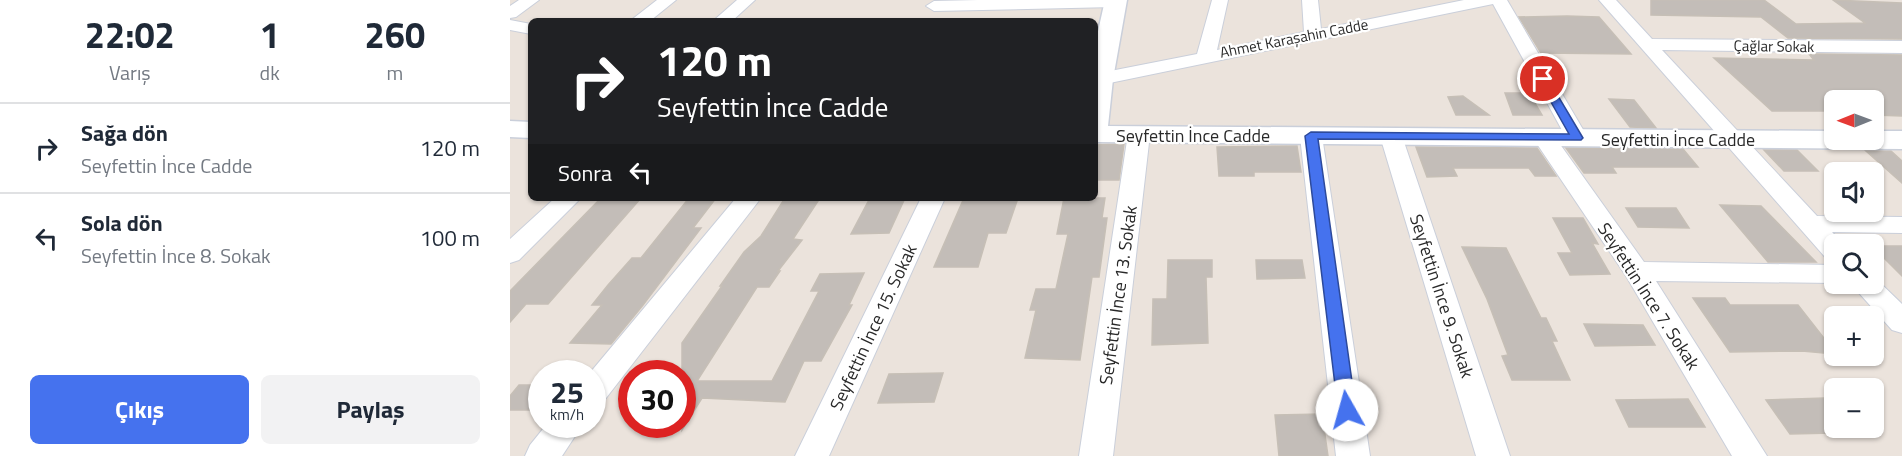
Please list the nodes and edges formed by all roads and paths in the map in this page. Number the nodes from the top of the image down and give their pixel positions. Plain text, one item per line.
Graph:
1 (531, 0) edge
2 (668, 0) edge
3 (747, 0) edge
4 (1220, 0) edge
5 (1310, 0) edge
6 (1389, 0) edge
7 (1487, 0) edge
8 (1606, 0) edge
9 (1115, 1) edge
10 (936, 3) edge
11 (510, 13) edge
12 (643, 18) edge
13 (726, 18) edge
14 (926, 18) edge
15 (1391, 19) junction
16 (510, 25) edge
17 (528, 28) edge
18 (1313, 36) junction
19 (1647, 44) junction
20 (1902, 47) edge
21 (1206, 56) junction
22 (1101, 79) junction
23 (1098, 102) edge
24 (510, 129) edge
25 (528, 130) edge
26 (1098, 134) edge
27 (1139, 134) junction
28 (1311, 136) junction
29 (1391, 136) junction
30 (1544, 138) junction
31 (1577, 138) junction
32 (1732, 139) junction
33 (1902, 140) edge
34 (566, 201) edge
35 (747, 201) edge
36 (932, 201) edge
37 (1809, 224) junction
38 (1902, 225) edge
39 (510, 226) edge
40 (541, 226) junction
41 (1824, 240) edge
42 (510, 254) edge
43 (1636, 271) junction
44 (1824, 274) edge
45 (1875, 294) edge
46 (1902, 322) edge
47 (606, 376) edge
48 (556, 438) edge
49 (542, 456) edge
50 (812, 456) edge
51 (1096, 456) edge
52 (1353, 456) edge
53 (1493, 456) edge
54 (1750, 456) edge

1 - 11 street
2 - 12 street
3 - 13 street
4 - 21 street
5 - 18 street
6 - 15 street
7 - 15 street, Ahmet Karaşahin Cadde
7 - 31 street
8 - 19 street
9 - 10 street
9 - 22 main road
10 - 14 street
15 - 18 street, Ahmet Karaşahin Cadde
16 - 17 street
18 - 21 street, Ahmet Karaşahin Cadde
19 - 20 street, Çağlar Sokak
19 - 32 street
21 - 22 street, Ahmet Karaşahin Cadde
22 - 23 main road
24 - 25 main road
26 - 27 main road, Seyfettin İnce Cadde
27 - 28 main road, Seyfettin İnce Cadde
27 - 51 street, Seyfettin İnce 13. Sokak
28 - 29 main road, Seyfettin İnce Cadde
28 - 52 street
29 - 30 main road, Seyfettin İnce Cadde
29 - 53 street, Seyfettin İnce 9. Sokak
30 - 31 main road, Seyfettin İnce Cadde
30 - 43 street, Seyfettin İnce 7. Sokak
31 - 32 main road, Seyfettin İnce Cadde
32 - 33 main road, Seyfettin İnce Cadde
32 - 37 street
34 - 40 street
35 - 47 street
36 - 50 street, Seyfettin İnce 15. Sokak
37 - 38 street
37 - 41 street
39 - 40 street
40 - 42 street
43 - 44 street
43 - 54 street, Seyfettin İnce 7. Sokak
45 - 46 street
48 - 49 street

